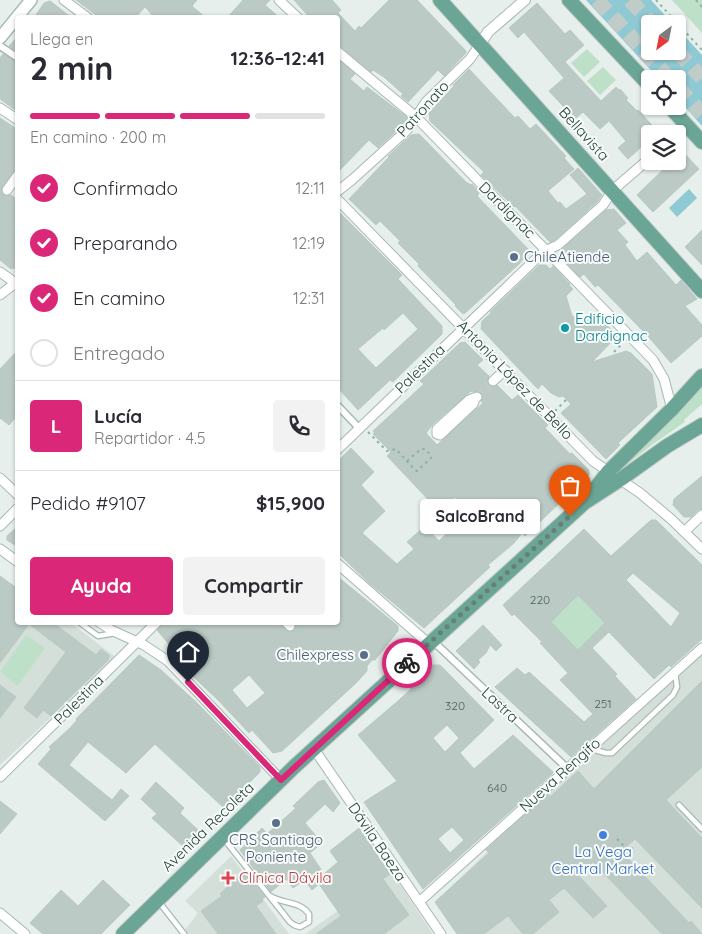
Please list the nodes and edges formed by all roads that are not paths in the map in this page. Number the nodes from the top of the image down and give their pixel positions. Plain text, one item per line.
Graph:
1 (31, 0) edge
2 (64, 0) edge
3 (279, 0) edge
4 (440, 0) edge
5 (524, 0) edge
6 (569, 0) edge
7 (19, 15) edge
8 (84, 15) edge
9 (295, 15) edge
10 (15, 20) edge
11 (0, 38) edge
12 (481, 44) junction
13 (0, 46) edge
14 (340, 54) edge
15 (15, 56) edge
16 (641, 76) edge
17 (0, 108) edge
18 (416, 117) junction
19 (15, 118) edge
20 (686, 132) edge
21 (702, 142) edge
22 (641, 166) edge
23 (15, 180) edge
24 (7, 190) dead end
25 (340, 190) edge
26 (613, 190) junction
27 (340, 202) edge
28 (547, 250) junction
29 (0, 272) edge
30 (15, 282) edge
31 (15, 284) edge
32 (702, 291) edge
33 (0, 295) edge
34 (464, 327) junction
35 (505, 370) junction
36 (702, 376) edge
37 (493, 381) tunnel mouth
38 (476, 398) joint
39 (340, 408) edge
40 (672, 409) junction
41 (702, 425) edge
42 (360, 426) junction
43 (340, 446) edge
44 (608, 472) junction
45 (0, 478) edge
46 (621, 480) junction
47 (15, 492) edge
48 (584, 503) junction
49 (15, 511) edge
50 (702, 515) edge
51 (0, 526) edge
52 (684, 532) junction
53 (0, 549) edge
54 (702, 549) edge
55 (15, 560) edge
56 (340, 566) edge
57 (83, 625) edge
58 (104, 625) edge
59 (155, 625) edge
60 (117, 633) junction
61 (138, 642) junction
62 (431, 643) junction
63 (702, 648) edge
64 (675, 672) junction
65 (590, 748) junction
66 (314, 749) junction
67 (568, 769) junction
68 (0, 777) edge
69 (281, 780) junction
70 (679, 805) dead end
71 (702, 829) edge
72 (222, 837) junction
73 (270, 896) junction
74 (157, 899) junction
75 (419, 902) junction
76 (0, 913) edge
77 (25, 934) edge
78 (123, 934) edge
79 (184, 934) edge
80 (441, 934) edge

1 - 7 main road
2 - 8 street
3 - 9 street
4 - 12 main road, Bellavista
5 - 12 street, Patronato
6 - 16 main road
10 - 11 main road
12 - 18 street, Patronato
12 - 26 main road, Bellavista
13 - 15 street
14 - 18 street, Dardignac
17 - 19 street
18 - 25 street, Patronato
18 - 28 street, Dardignac
20 - 21 main road
22 - 26 street, Palestina
23 - 24 street
26 - 28 street, Palestina
26 - 32 main road, Bellavista
27 - 34 street, Antonia López de Bello
28 - 34 street, Palestina
28 - 40 street, Dardignac
29 - 30 street
31 - 33 street
34 - 35 street, Antonia López de Bello
34 - 42 street, Palestina
35 - 37 street
35 - 44 street, Antonia López de Bello
36 - 40 main road, Avenida Recoleta
38 - 38 street
39 - 42 street
40 - 44 main road, Avenida Recoleta
41 - 46 main road, Avenida Recoleta
42 - 43 street, Palestina
44 - 46 street, Antonia López de Bello
44 - 48 main road, Avenida Recoleta
45 - 47 street
46 - 48 main road, Avenida Recoleta
46 - 52 street, Antonia López de Bello
48 - 62 main road, Avenida Recoleta
49 - 51 street
50 - 52 street
52 - 54 street, Antonia López de Bello
53 - 55 street
56 - 62 street
57 - 60 lane
58 - 60 street
59 - 61 street, Palestina
60 - 61 street
61 - 68 street, Palestina
61 - 69 street
62 - 66 main road, Avenida Recoleta
62 - 67 street, Lastra
63 - 64 street, Nueva Rengifo
64 - 65 street, Nueva Rengifo
64 - 65 lane
65 - 67 street, Nueva Rengifo
66 - 69 main road, Avenida Recoleta
66 - 75 street, Dávila Baeza
67 - 75 street, Nueva Rengifo
69 - 72 main road, Avenida Recoleta
70 - 71 lane
72 - 73 lane
72 - 74 main road, Avenida Recoleta
73 - 73 lane
74 - 78 main road, Avenida Recoleta
74 - 79 lane
75 - 80 street, Dávila Baeza
76 - 77 street

